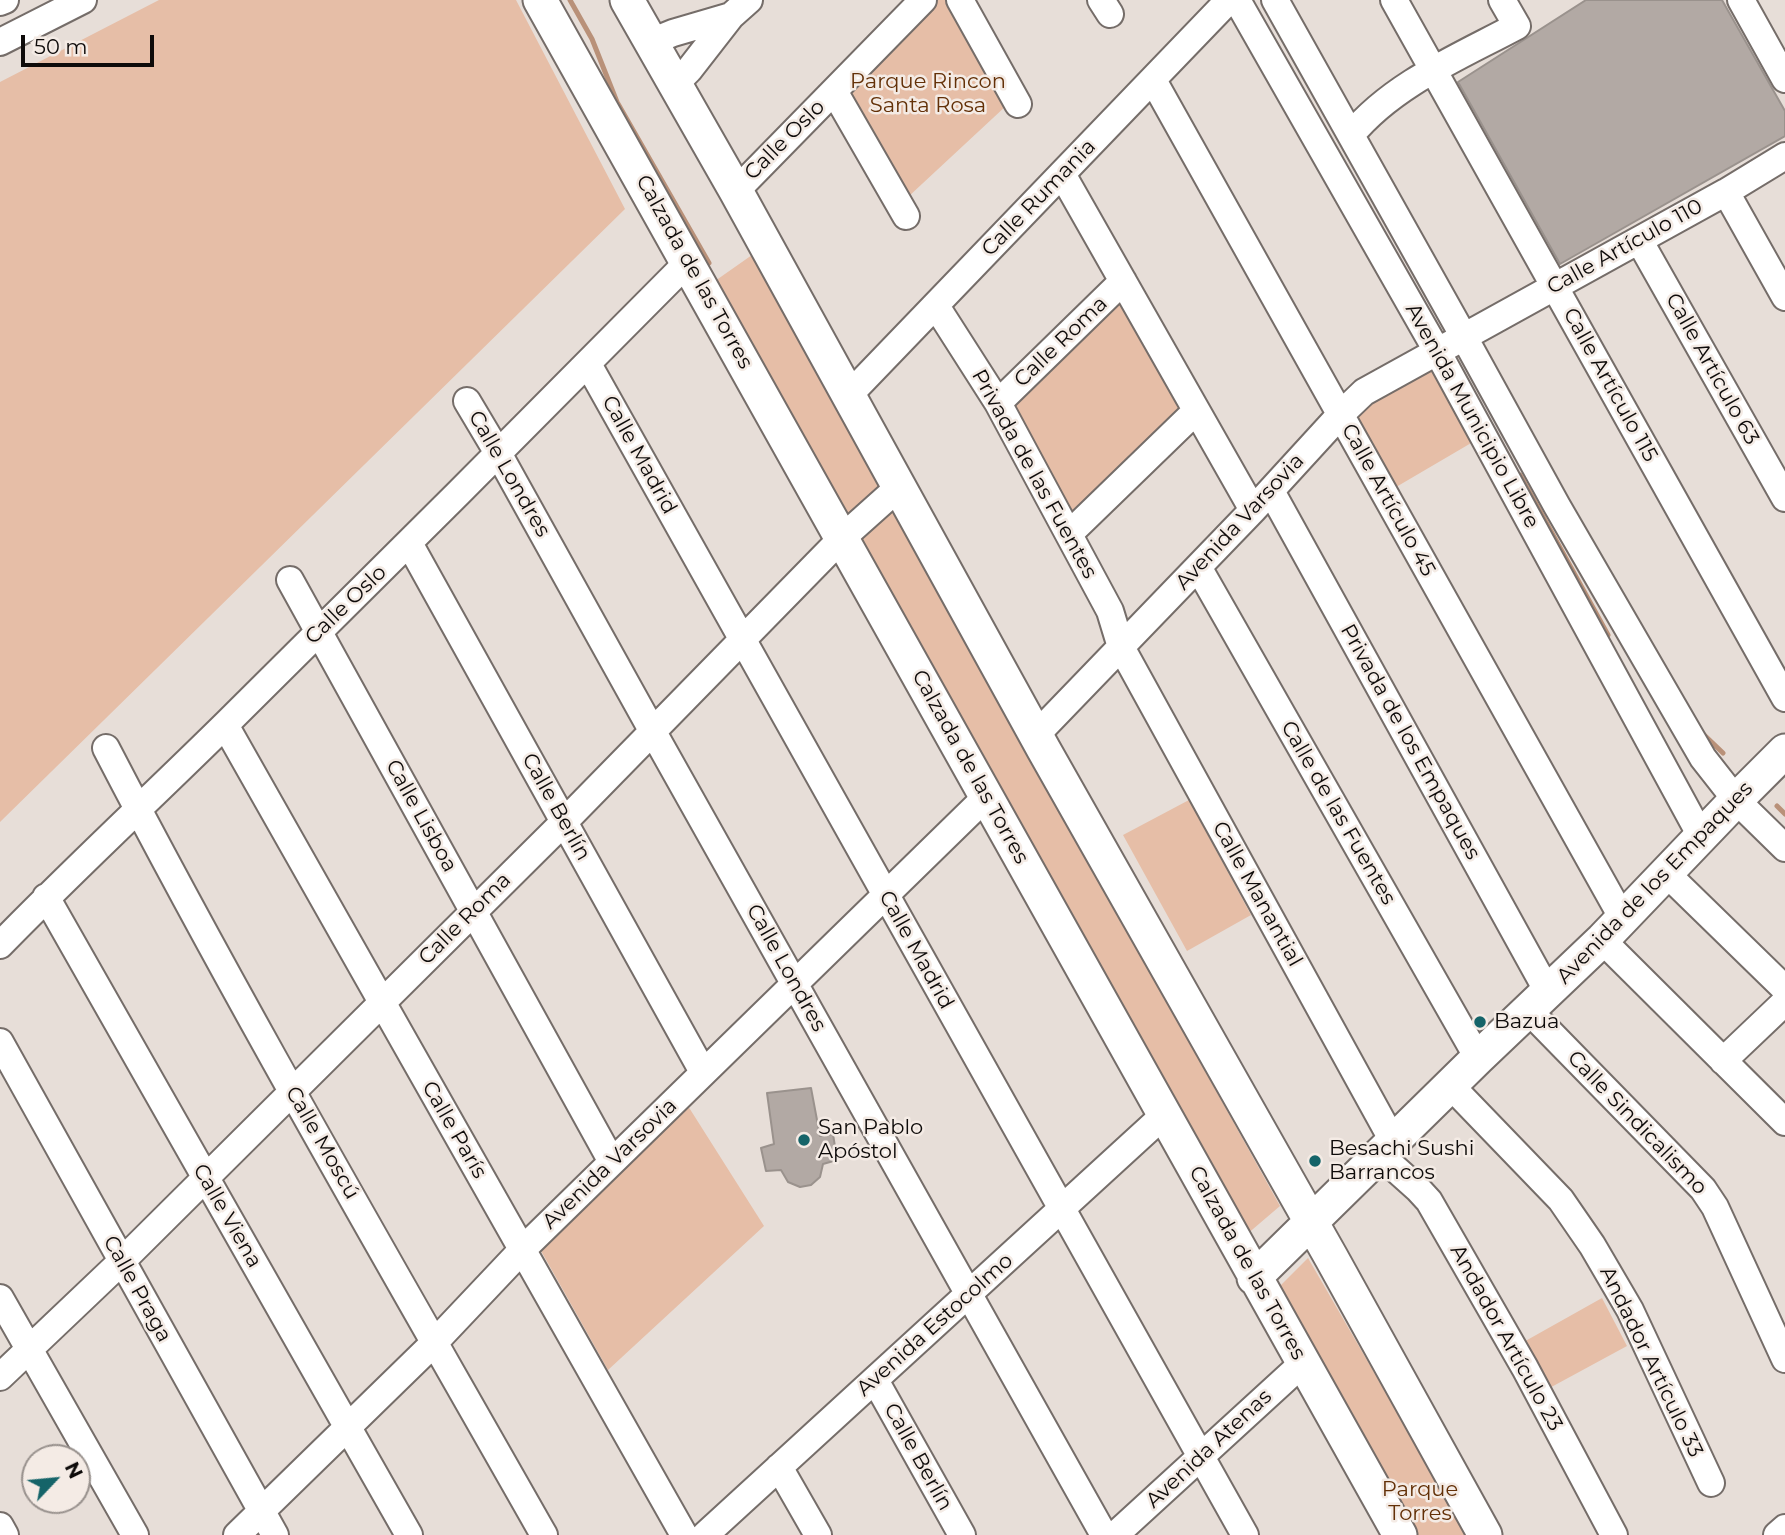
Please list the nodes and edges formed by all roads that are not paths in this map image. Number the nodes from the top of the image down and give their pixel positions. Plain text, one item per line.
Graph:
1 (83, 0) edge
2 (540, 0) edge
3 (627, 0) edge
4 (923, 0) edge
5 (960, 0) edge
6 (1229, 0) edge
7 (1237, 0) edge
8 (1275, 0) edge
9 (1394, 0) edge
10 (1502, 0) edge
11 (1741, 0) edge
12 (740, 8) edge
13 (3, 34) edge
14 (651, 43) junction
15 (1434, 70) junction
16 (1785, 79) edge
17 (1153, 80) junction
18 (675, 84) junction
19 (834, 91) junction
20 (1018, 104) dead end
21 (1351, 135) junction
22 (1785, 156) edge
23 (1062, 174) junction
24 (736, 191) junction
25 (1726, 192) junction
26 (906, 216) dead end
27 (1639, 240) junction
28 (688, 262) junction
29 (1123, 281) junction
30 (1555, 286) junction
31 (1785, 298) edge
32 (936, 306) junction
33 (1464, 337) junction
34 (1437, 351) junction
35 (588, 364) junction
36 (849, 396) junction
37 (467, 401) dead end
38 (998, 403) junction
39 (1196, 411) junction
40 (1340, 415) junction
41 (498, 453) junction
42 (899, 486) junction
43 (1785, 498) edge
44 (1262, 501) junction
45 (1069, 534) junction
46 (842, 538) junction
47 (410, 543) junction
48 (1198, 567) junction
49 (290, 580) dead end
50 (319, 632) junction
51 (743, 640) junction
52 (1121, 647) junction
53 (1785, 698) edge
54 (225, 725) junction
55 (653, 732) junction
56 (1036, 735) junction
57 (106, 748) dead end
58 (1785, 751) edge
59 (987, 796) junction
60 (1736, 800) junction
61 (138, 809) junction
62 (564, 822) junction
63 (1701, 836) junction
64 (1785, 848) edge
65 (1667, 874) junction
66 (885, 896) junction
67 (46, 897) junction
68 (474, 911) junction
69 (1613, 930) junction
70 (0, 945) edge
71 (795, 985) junction
72 (1785, 989) edge
73 (382, 1002) junction
74 (1539, 1002) junction
75 (1785, 1002) edge
76 (0, 1042) edge
77 (1478, 1058) junction
78 (1723, 1061) junction
79 (703, 1072) junction
80 (1450, 1085) junction
81 (292, 1091) junction
82 (1164, 1115) junction
83 (1785, 1122) edge
84 (1387, 1148) junction
85 (612, 1162) junction
86 (205, 1177) junction
87 (1061, 1209) junction
88 (1311, 1222) junction
89 (522, 1250) junction
90 (122, 1261) junction
91 (1254, 1278) junction
92 (969, 1294) junction
93 (0, 1298) edge
94 (435, 1342) junction
95 (29, 1350) junction
96 (1785, 1359) edge
97 (1303, 1363) junction
98 (0, 1377) edge
99 (875, 1380) junction
100 (348, 1428) junction
101 (1201, 1456) junction
102 (779, 1467) junction
103 (1711, 1483) dead end
104 (262, 1511) junction
105 (0, 1527) edge
106 (1785, 1528) edge
107 (5, 1535) edge
108 (135, 1535) edge
109 (237, 1535) edge
110 (275, 1535) edge
111 (409, 1535) edge
112 (544, 1535) edge
113 (684, 1535) edge
114 (705, 1535) edge
115 (818, 1535) edge
116 (962, 1535) edge
117 (1104, 1535) edge
118 (1115, 1535) edge
119 (1245, 1535) edge
120 (1400, 1535) edge
121 (1485, 1535) edge
122 (1614, 1535) edge
123 (1777, 1535) edge

1 - 13 street
2 - 28 main road, Calzada de las Torres
3 - 14 main road
4 - 19 street, Calle Oslo
5 - 20 street
6 - 17 street, Calle Rumania
7 - 34 street, Avenida Municipio Libre
8 - 21 street, Avenida Municipio Libre
9 - 15 street, Calle Artículo 115
10 - 15 street
11 - 16 street
12 - 14 street
12 - 18 street
14 - 18 main road
15 - 21 street
15 - 30 street, Calle Artículo 115
17 - 23 street, Calle Rumania
17 - 40 street, Calle Artículo 45
18 - 24 main road
19 - 24 street, Calle Oslo
19 - 26 street
21 - 33 street, Avenida Municipio Libre
22 - 25 street, Calle Artículo 110
23 - 29 street, Privada de los Empaques
23 - 32 street, Calle Rumania
24 - 36 main road
25 - 27 street, Calle Artículo 110
25 - 31 street
27 - 30 street, Calle Artículo 110
27 - 43 street, Calle Artículo 63
28 - 35 street, Calle Oslo
28 - 46 main road, Calzada de las Torres
29 - 38 street, Calle Roma
29 - 39 street, Privada de los Empaques
30 - 33 street, Calle Artículo 110
30 - 53 street, Calle Artículo 115
32 - 36 street, Calle Rumania
32 - 38 street, Privada de las Fuentes
33 - 34 street, Avenida Varsovia
33 - 60 street, Avenida Municipio Libre
34 - 40 street, Avenida Varsovia
34 - 63 street, Avenida Municipio Libre
35 - 41 street, Calle Oslo
35 - 51 street, Calle Madrid
36 - 42 main road
37 - 41 street, Calle Londres
38 - 45 street, Privada de las Fuentes
39 - 44 street, Privada de los Empaques
39 - 45 street
40 - 44 street, Avenida Varsovia
40 - 69 street, Calle Artículo 45
41 - 47 street, Calle Oslo
41 - 55 street, Calle Londres
42 - 46 street, Calle Roma
42 - 56 main road
44 - 48 street, Avenida Varsovia
44 - 74 street, Privada de los Empaques
45 - 52 street, Privada de las Fuentes
46 - 51 street, Calle Roma
46 - 59 main road, Calzada de las Torres
47 - 50 street, Calle Oslo
47 - 62 street, Calle Berlín
48 - 52 street, Avenida Varsovia
48 - 77 street, Calle de las Fuentes
49 - 50 street, Calle Lisboa
50 - 54 street, Calle Oslo
50 - 68 street, Calle Lisboa
51 - 55 street, Calle Roma
51 - 66 street, Calle Madrid
52 - 56 street, Avenida Varsovia
52 - 84 street, Calle Manantial
54 - 61 street, Calle Oslo
54 - 73 street, Calle París
55 - 62 street, Calle Roma
55 - 71 street, Calle Londres
56 - 88 main road
57 - 61 street, Calle Moscú
58 - 60 main road, Avenida de los Empaques
59 - 66 street, Avenida Varsovia
59 - 82 main road, Calzada de las Torres
60 - 63 main road, Avenida de los Empaques
60 - 64 street, Avenida Municipio Libre
61 - 67 street, Calle Oslo
61 - 81 street, Calle Moscú
62 - 68 street, Calle Roma
62 - 79 street, Calle Berlín
63 - 65 main road, Avenida de los Empaques
65 - 69 main road, Avenida de los Empaques
65 - 72 street
66 - 71 street, Avenida Varsovia
66 - 87 street, Calle Madrid
67 - 70 street, Calle Oslo
67 - 86 street, Calle Viena
68 - 73 street, Calle Roma
68 - 85 street, Calle Lisboa
69 - 74 main road, Avenida de los Empaques
69 - 78 street, Calle Artículo 45
71 - 79 street, Avenida Varsovia
71 - 92 street, Calle Londres
73 - 81 street, Calle Roma
73 - 89 street, Calle París
74 - 77 main road, Avenida de los Empaques
74 - 96 street, Calle Sindicalismo
75 - 78 street
76 - 90 street, Calle Praga
77 - 80 main road, Avenida de los Empaques
78 - 83 street, Calle Artículo 45
79 - 85 street, Avenida Varsovia
80 - 84 main road, Avenida de los Empaques
80 - 103 street, Andador Artículo 33
81 - 86 street, Calle Roma
81 - 94 street, Calle Moscú
82 - 87 street, Avenida Estocolmo
82 - 91 main road, Calzada de las Torres
84 - 88 main road, Avenida de los Empaques
84 - 122 street, Andador Artículo 23
85 - 89 street, Avenida Varsovia
86 - 90 street, Calle Roma
86 - 100 street, Calle Viena
87 - 92 street, Avenida Estocolmo
87 - 101 street, Calle Madrid
88 - 91 main road, Avenida de los Empaques
88 - 121 main road
89 - 94 street, Avenida Varsovia
89 - 113 street, Calle París
90 - 95 street, Calle Roma
90 - 104 street, Calle Praga
91 - 97 main road, Calzada de las Torres
92 - 99 street, Avenida Estocolmo
92 - 117 street, Calle Londres
93 - 95 street
94 - 100 street, Avenida Varsovia
94 - 112 street, Calle Moscú
95 - 98 street, Calle Roma
95 - 108 street
97 - 101 street, Avenida Atenas
97 - 120 main road, Calzada de las Torres
99 - 102 street, Avenida Estocolmo
99 - 116 street, Calle Berlín
100 - 104 street, Avenida Varsovia
100 - 111 street, Calle Viena
101 - 118 street, Avenida Atenas
101 - 119 street, Calle Madrid
102 - 114 street, Avenida Estocolmo
102 - 115 street
104 - 109 street, Avenida Varsovia
104 - 110 street, Calle Praga
105 - 107 street
106 - 123 street

